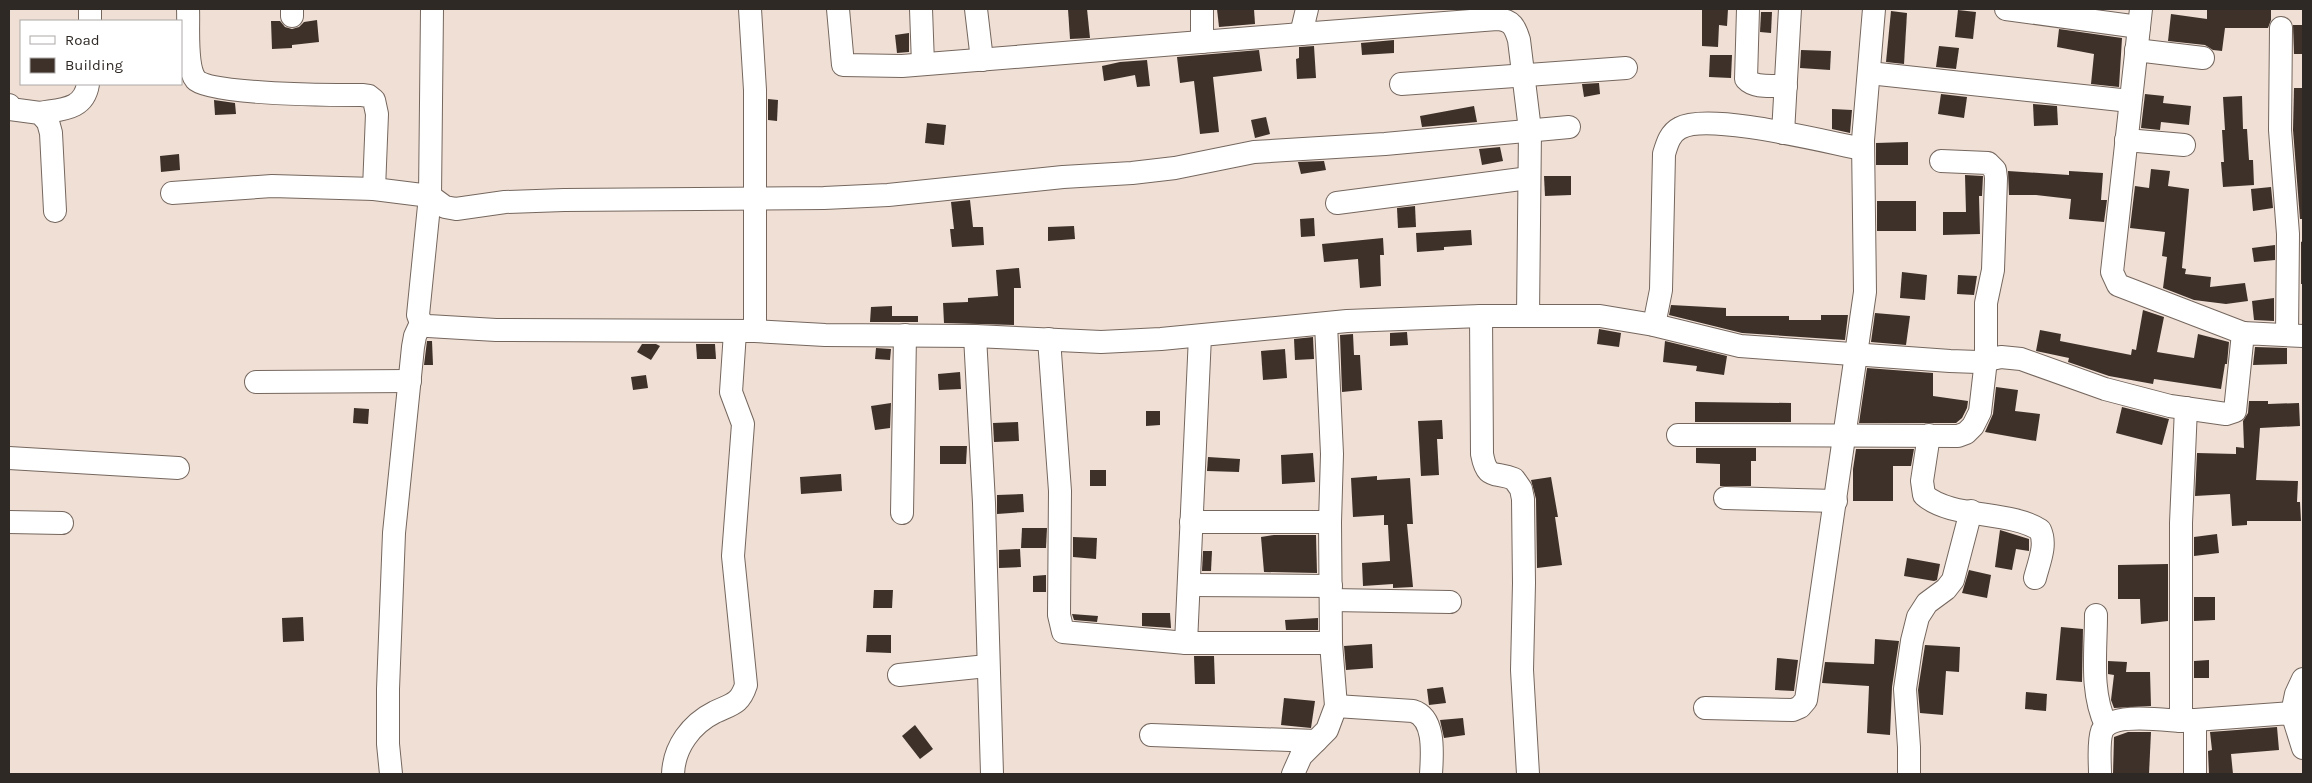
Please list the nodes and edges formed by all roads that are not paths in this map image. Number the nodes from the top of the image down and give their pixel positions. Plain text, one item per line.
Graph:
1 (188, 9) edge
2 (432, 9) edge
3 (750, 9) edge
4 (838, 9) edge
5 (921, 9) edge
6 (976, 9) edge
7 (1202, 9) edge
8 (1307, 9) edge
9 (1748, 9) edge
10 (1790, 9) edge
11 (1874, 9) edge
12 (2006, 9) edge
13 (2140, 18) edge
14 (2281, 28) dead end
15 (1301, 34) junction
16 (1202, 42) junction
17 (2136, 50) junction
18 (2203, 58) dead end
19 (982, 60) junction
20 (923, 64) junction
21 (1626, 68) dead end
22 (1869, 73) junction
23 (1524, 75) junction
24 (1401, 84) dead end
25 (88, 85) edge
26 (1786, 86) junction
27 (2130, 100) junction
28 (9, 106) edge
29 (40, 113) junction
30 (1569, 127) dead end
31 (1530, 130) junction
32 (1783, 134) junction
33 (2126, 140) junction
34 (2184, 145) dead end
35 (1862, 149) junction
36 (1941, 161) dead end
37 (1529, 178) junction
38 (374, 189) junction
39 (172, 193) dead end
40 (430, 196) junction
41 (755, 198) junction
42 (1337, 204) dead end
43 (55, 211) dead end
44 (1480, 316) junction
45 (1528, 316) junction
46 (421, 323) junction
47 (1326, 324) junction
48 (1654, 325) junction
49 (745, 331) junction
50 (2243, 333) junction
51 (905, 335) junction
52 (975, 336) junction
53 (1200, 336) junction
54 (2295, 336) edge
55 (1050, 339) junction
56 (1856, 355) junction
57 (1986, 360) junction
58 (410, 381) junction
59 (256, 382) dead end
60 (2186, 408) junction
61 (1678, 435) dead end
62 (1846, 435) junction
63 (1929, 435) junction
64 (9, 458) edge
65 (178, 468) dead end
66 (1724, 498) dead end
67 (1836, 501) junction
68 (1971, 511) junction
69 (902, 513) dead end
70 (9, 522) edge
71 (1191, 522) junction
72 (1330, 522) junction
73 (62, 523) dead end
74 (2035, 578) dead end
75 (1189, 585) junction
76 (1331, 593) junction
77 (1450, 602) dead end
78 (2096, 615) dead end
79 (1186, 643) junction
80 (1332, 643) junction
81 (987, 666) junction
82 (899, 675) dead end
83 (2303, 679) edge
84 (1336, 706) junction
85 (1705, 708) dead end
86 (2292, 713) junction
87 (2188, 720) junction
88 (2106, 725) junction
89 (1151, 735) dead end
90 (1316, 741) junction
91 (2303, 748) edge
92 (391, 774) edge
93 (673, 774) edge
94 (992, 774) edge
95 (1293, 774) edge
96 (1430, 774) edge
97 (1528, 774) edge
98 (1909, 774) edge
99 (2100, 774) edge
100 (2195, 774) edge

1 - 38 street
2 - 40 street
3 - 41 street
4 - 20 street
5 - 20 street
6 - 19 street
7 - 16 street
8 - 15 street
9 - 26 street
10 - 26 street
11 - 22 street
12 - 13 street
13 - 17 street
14 - 54 street
15 - 16 street
15 - 23 street
16 - 19 street
17 - 18 street
17 - 27 street
19 - 20 street
21 - 23 street
22 - 27 street
22 - 35 street
23 - 24 street
23 - 31 street
25 - 29 street
26 - 32 street
27 - 33 street
28 - 29 street
29 - 43 street
30 - 31 street
31 - 37 street
31 - 41 street
32 - 35 street
32 - 48 street
33 - 34 street
33 - 50 street
35 - 56 street
36 - 57 street
37 - 42 street
37 - 45 street
38 - 39 street
38 - 40 street
40 - 41 street
40 - 46 street
41 - 49 street
44 - 45 street
44 - 47 street
44 - 97 street
45 - 48 street
46 - 49 street
46 - 58 street
47 - 53 street
47 - 72 street
48 - 56 street
49 - 51 street
49 - 93 street
50 - 54 street
50 - 60 street
51 - 52 street
51 - 69 street
52 - 55 street
52 - 81 street
53 - 55 street
53 - 71 street
55 - 79 street
56 - 57 street
56 - 62 street
57 - 60 street
57 - 63 street
58 - 59 street
58 - 92 street
60 - 87 street
61 - 62 street
62 - 63 street
62 - 67 street
63 - 68 street
64 - 65 street
66 - 67 street
67 - 85 street
68 - 74 street
68 - 98 street
70 - 73 street
71 - 72 street
71 - 75 street
72 - 76 street
75 - 76 street
75 - 79 street
76 - 77 street
76 - 80 street
78 - 88 street
79 - 80 street
80 - 84 street
81 - 82 street
81 - 94 street
83 - 86 street
84 - 90 street
84 - 96 street
86 - 87 street
86 - 91 street
87 - 88 street
87 - 100 street
88 - 99 street
89 - 90 street
90 - 95 street

